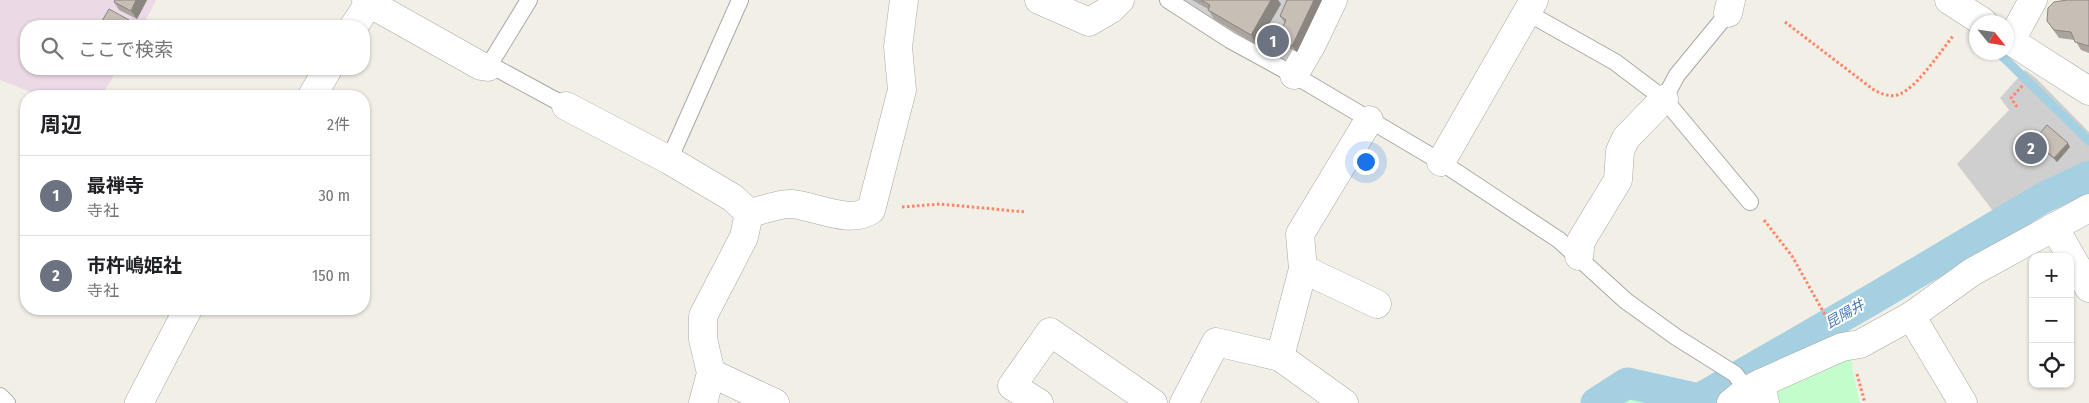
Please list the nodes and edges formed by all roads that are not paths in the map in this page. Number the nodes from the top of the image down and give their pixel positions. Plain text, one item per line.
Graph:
1 (529, 0) edge
2 (740, 0) edge
3 (904, 0) edge
4 (1039, 0) edge
5 (1120, 0) edge
6 (1168, 0) edge
7 (1333, 0) edge
8 (2033, 0) edge
9 (367, 1) edge
10 (1531, 6) edge
11 (1729, 6) edge
12 (357, 20) edge
13 (2014, 31) edge
14 (2014, 42) edge
15 (488, 66) junction
16 (324, 75) edge
17 (1294, 75) junction
18 (316, 90) edge
19 (2089, 91) edge
20 (1664, 99) junction
21 (566, 106) joint
22 (1369, 120) junction
23 (669, 160) junction
24 (1441, 162) junction
25 (1750, 202) road end
26 (2089, 208) edge
27 (749, 213) junction
28 (2054, 227) junction
29 (1579, 256) junction
30 (1303, 269) junction
31 (2089, 288) edge
32 (1377, 304) dead end
33 (185, 315) edge
34 (1911, 316) junction
35 (1280, 357) junction
36 (711, 374) junction
37 (1747, 389) edge
38 (0, 396) edge
39 (1147, 401) edge
40 (6, 403) edge
41 (139, 403) edge
42 (703, 403) edge
43 (775, 403) edge
44 (1039, 403) edge
45 (1184, 403) edge
46 (1344, 403) edge
47 (1963, 403) edge

1 - 15 lane
2 - 23 lane
3 - 27 street
4 - 5 street
6 - 17 lane
7 - 17 street
8 - 13 street
9 - 12 street
9 - 15 street
10 - 20 lane
10 - 24 street
11 - 20 lane
14 - 19 street
15 - 21 lane
16 - 18 street
17 - 22 lane
20 - 25 lane
20 - 29 street
21 - 23 street
22 - 24 lane
22 - 30 street
23 - 27 street
24 - 29 lane
26 - 28 street
27 - 36 street
28 - 31 street
28 - 34 street
29 - 37 lane
30 - 32 street
30 - 35 street
33 - 41 street
34 - 37 street
34 - 47 street
35 - 45 street
35 - 46 street
36 - 42 street
36 - 43 street
38 - 40 lane
39 - 44 street

